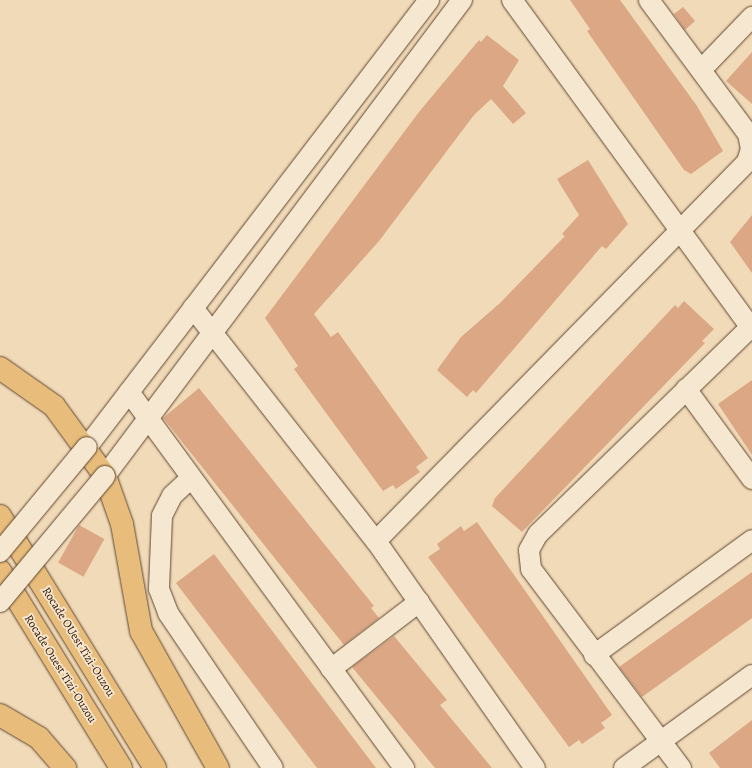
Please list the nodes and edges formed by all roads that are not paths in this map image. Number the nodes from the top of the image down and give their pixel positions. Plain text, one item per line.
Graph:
1 (428, 0) edge
2 (462, 0) edge
3 (512, 0) edge
4 (649, 0) edge
5 (752, 17) edge
6 (701, 70) junction
7 (680, 230) junction
8 (193, 308) junction
9 (752, 328) edge
10 (213, 333) junction
11 (0, 368) edge
12 (686, 389) junction
13 (129, 392) junction
14 (149, 419) junction
15 (87, 447) junction
16 (105, 476) junction
17 (191, 478) junction
18 (752, 479) edge
19 (0, 516) edge
20 (752, 540) edge
21 (376, 541) junction
22 (0, 552) edge
23 (0, 571) edge
24 (0, 602) edge
25 (419, 602) junction
26 (594, 655) junction
27 (331, 669) junction
28 (752, 674) edge
29 (0, 715) edge
30 (660, 742) junction
31 (65, 768) edge
32 (121, 768) edge
33 (155, 768) edge
34 (218, 768) edge
35 (273, 768) edge
36 (404, 768) edge
37 (535, 768) edge
38 (624, 768) edge
39 (681, 768) edge

1 - 8 street
2 - 10 street
3 - 7 street
4 - 6 street
5 - 6 street
6 - 7 street
7 - 9 street
7 - 21 street
8 - 10 street
8 - 13 street
9 - 12 street
10 - 14 street
10 - 21 street
11 - 15 highway
12 - 18 street
12 - 26 street
13 - 14 street
13 - 15 street
14 - 16 street
14 - 17 street
15 - 16 highway
15 - 22 street, bridge
16 - 24 street, bridge
16 - 34 highway
17 - 27 street
17 - 35 street
19 - 33 highway, Rocade OUest Tizi-Ouzou
20 - 26 street
21 - 25 street
23 - 32 highway, Rocade Ouest Tizi-Ouzou
25 - 27 street
25 - 37 street
26 - 30 street
27 - 36 street
28 - 30 street
29 - 31 highway
30 - 38 street
30 - 39 street

